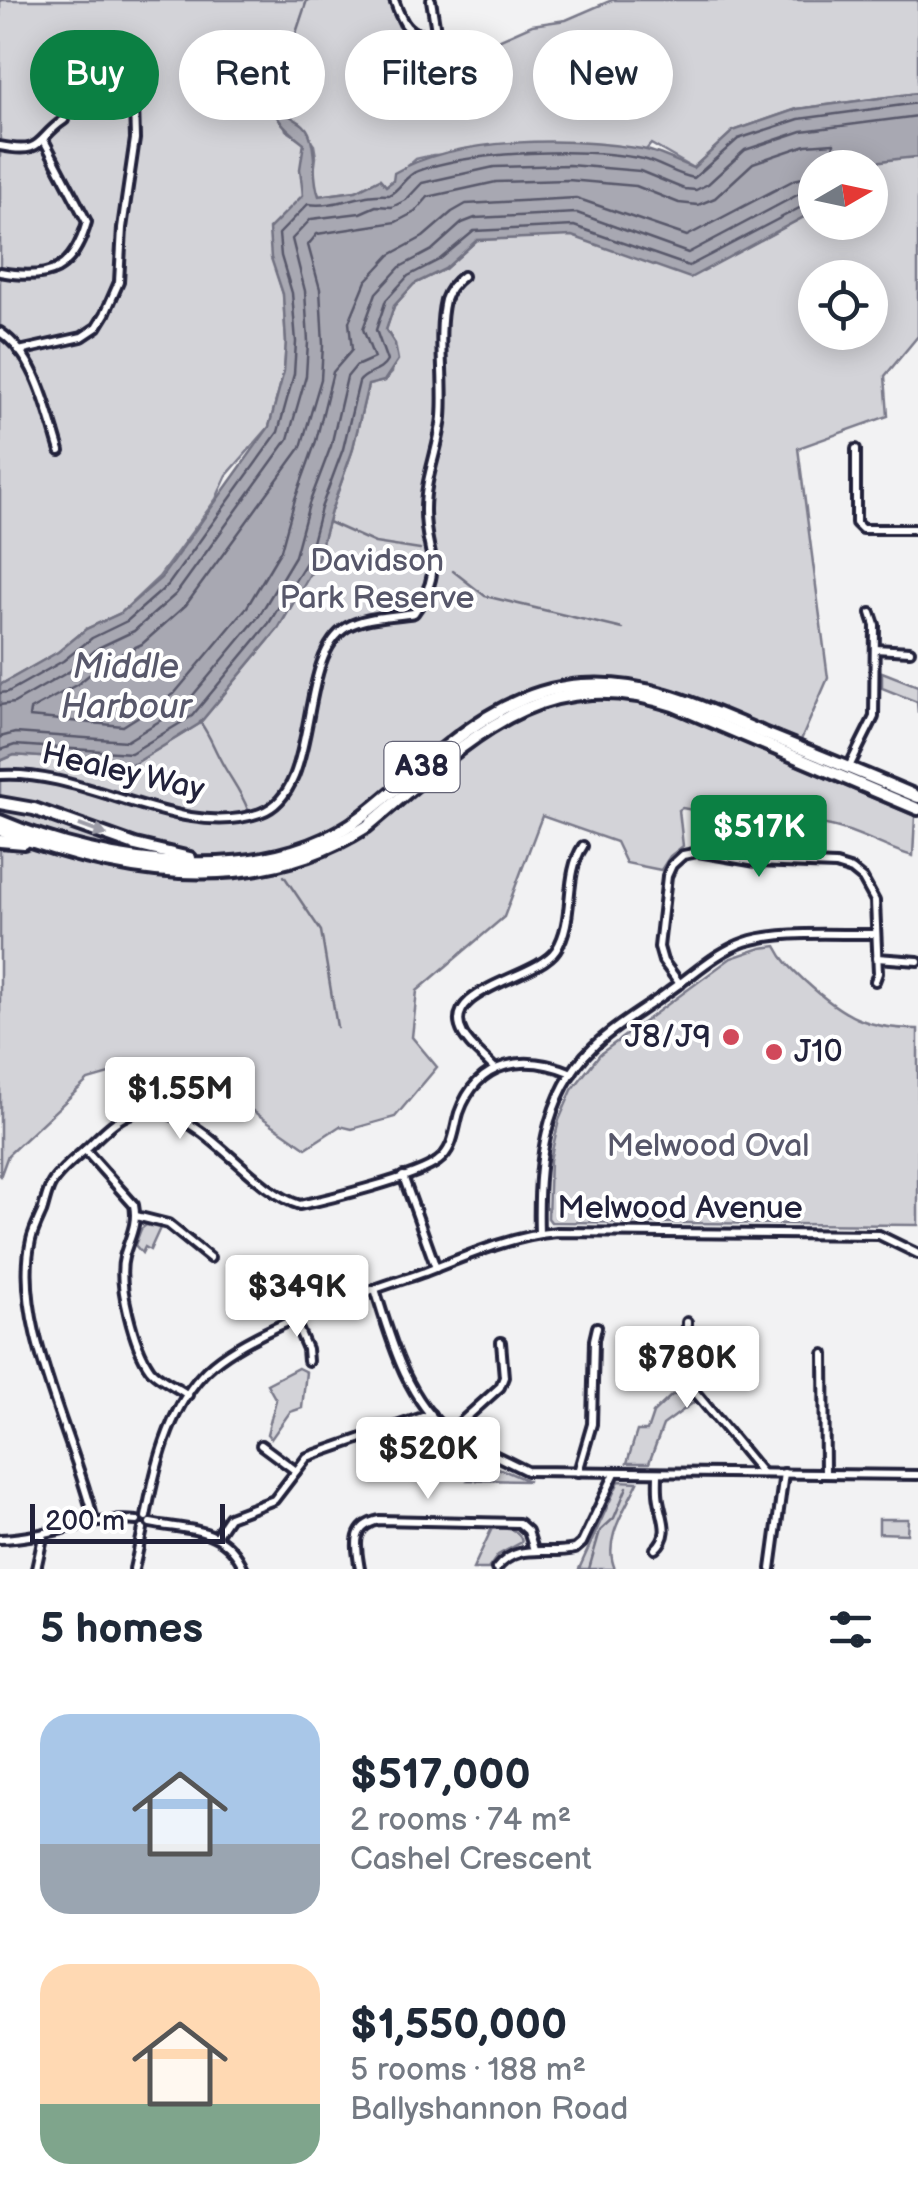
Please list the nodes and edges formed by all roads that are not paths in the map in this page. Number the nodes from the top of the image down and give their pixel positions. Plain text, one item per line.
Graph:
1 (394, 0) edge
2 (431, 0) edge
3 (64, 120) dead end
4 (134, 120) edge
5 (45, 142) junction
6 (0, 146) edge
7 (0, 272) edge
8 (463, 276) dead end
9 (0, 332) edge
10 (19, 351) junction
11 (856, 449) dead end
12 (60, 450) dead end
13 (918, 529) edge
14 (871, 613) dead end
15 (875, 649) junction
16 (910, 651) dead end
17 (846, 773) junction
18 (0, 774) edge
19 (918, 797) edge
20 (0, 804) edge
21 (918, 808) edge
22 (2, 829) edge
23 (583, 846) dead end
24 (216, 863) junction
25 (876, 934) junction
26 (877, 958) junction
27 (918, 961) edge
28 (875, 980) dead end
29 (680, 984) junction
30 (495, 1069) junction
31 (572, 1073) junction
32 (86, 1150) junction
33 (403, 1176) junction
34 (136, 1216) junction
35 (539, 1234) junction
36 (918, 1254) edge
37 (210, 1258) dead end
38 (436, 1268) junction
39 (375, 1289) junction
40 (295, 1321) junction
41 (687, 1322) dead end
42 (597, 1327) dead end
43 (500, 1342) dead end
44 (824, 1354) dead end
45 (308, 1361) dead end
46 (188, 1395) junction
47 (431, 1414) junction
48 (449, 1434) junction
49 (261, 1445) dead end
50 (297, 1471) junction
51 (578, 1472) junction
52 (615, 1472) junction
53 (658, 1473) junction
54 (762, 1473) junction
55 (784, 1473) junction
56 (825, 1474) junction
57 (918, 1474) edge
58 (94, 1521) junction
59 (147, 1523) junction
60 (44, 1533) junction
61 (217, 1535) junction
62 (0, 1539) edge
63 (656, 1549) dead end
64 (534, 1550) junction
65 (36, 1569) edge
66 (134, 1569) edge
67 (244, 1569) edge
68 (360, 1569) edge
69 (496, 1569) edge
70 (770, 1569) edge

1 - 2 street
3 - 5 street
4 - 10 street
5 - 6 street
5 - 7 street
8 - 18 street, Healey Way
9 - 10 street
10 - 12 street
11 - 13 street
14 - 15 street
15 - 16 street
15 - 17 street
17 - 19 highway, A38
17 - 21 highway, A38
17 - 22 highway, A38
17 - 24 highway, A38
20 -> 24 highway
22 - 24 highway, A38
23 - 30 street
25 - 26 street
25 - 29 street
25 - 29 street
26 - 27 street
26 - 28 street
29 - 31 street
30 - 31 street
30 - 33 street
31 - 35 street
32 - 33 street
32 - 34 street
32 - 58 street
33 - 38 street
34 - 37 street
34 - 46 street
35 - 36 street, Melwood Avenue
35 - 38 street, Melwood Avenue
38 - 39 street, Melwood Avenue
39 - 40 street, Melwood Avenue
39 - 47 street
40 - 45 street
40 - 46 street, Melwood Avenue
41 - 54 street
42 - 51 street
43 - 48 street
44 - 56 street
46 - 59 street, Melwood Avenue
47 - 48 street
47 - 50 street
48 - 51 street
49 - 50 street
50 - 61 street
51 - 52 street
52 - 53 street
52 - 64 street
53 - 54 street
53 - 63 street
54 - 55 street
55 - 56 street
55 - 70 street
56 - 57 street
58 - 59 street
58 - 60 street
59 - 61 street
59 - 66 street, Melwood Avenue
60 - 62 street
60 - 65 street
61 - 67 street
64 - 68 street
64 - 69 street

